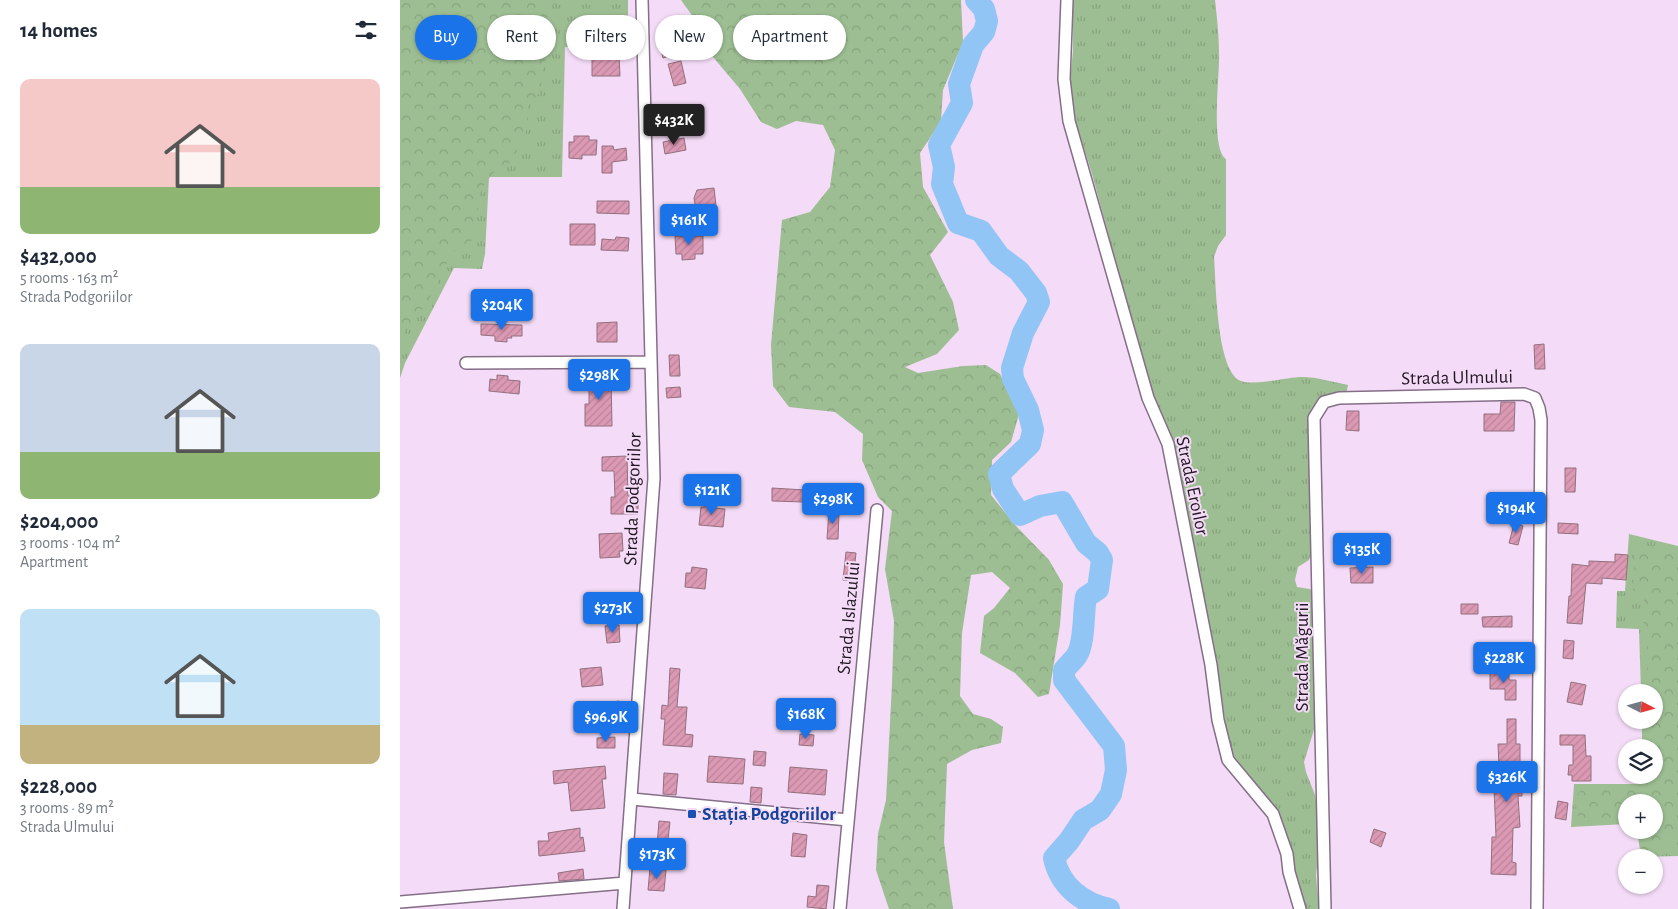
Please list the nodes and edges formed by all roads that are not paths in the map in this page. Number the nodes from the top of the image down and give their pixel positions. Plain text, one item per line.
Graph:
1 (642, 0) edge
2 (1067, 0) edge
3 (651, 362) junction
4 (466, 363) dead end
5 (1320, 407) joint
6 (877, 510) dead end
7 (632, 799) junction
8 (848, 820) junction
9 (626, 883) junction
10 (400, 902) edge
11 (624, 909) edge
12 (840, 909) edge
13 (1300, 909) edge
14 (1325, 909) edge
15 (1537, 909) edge

1 - 3 street, Strada Podgoriilor
2 - 13 street, Strada Eroilor
3 - 4 street
3 - 7 street, Strada Podgoriilor
5 - 14 street, Strada Măgurii
5 - 15 street, Strada Ulmului
6 - 8 street, Strada Islazului
7 - 8 street
7 - 9 street, Strada Podgoriilor
8 - 12 street, Strada Islazului
9 - 10 street
9 - 11 street, Strada Podgoriilor

